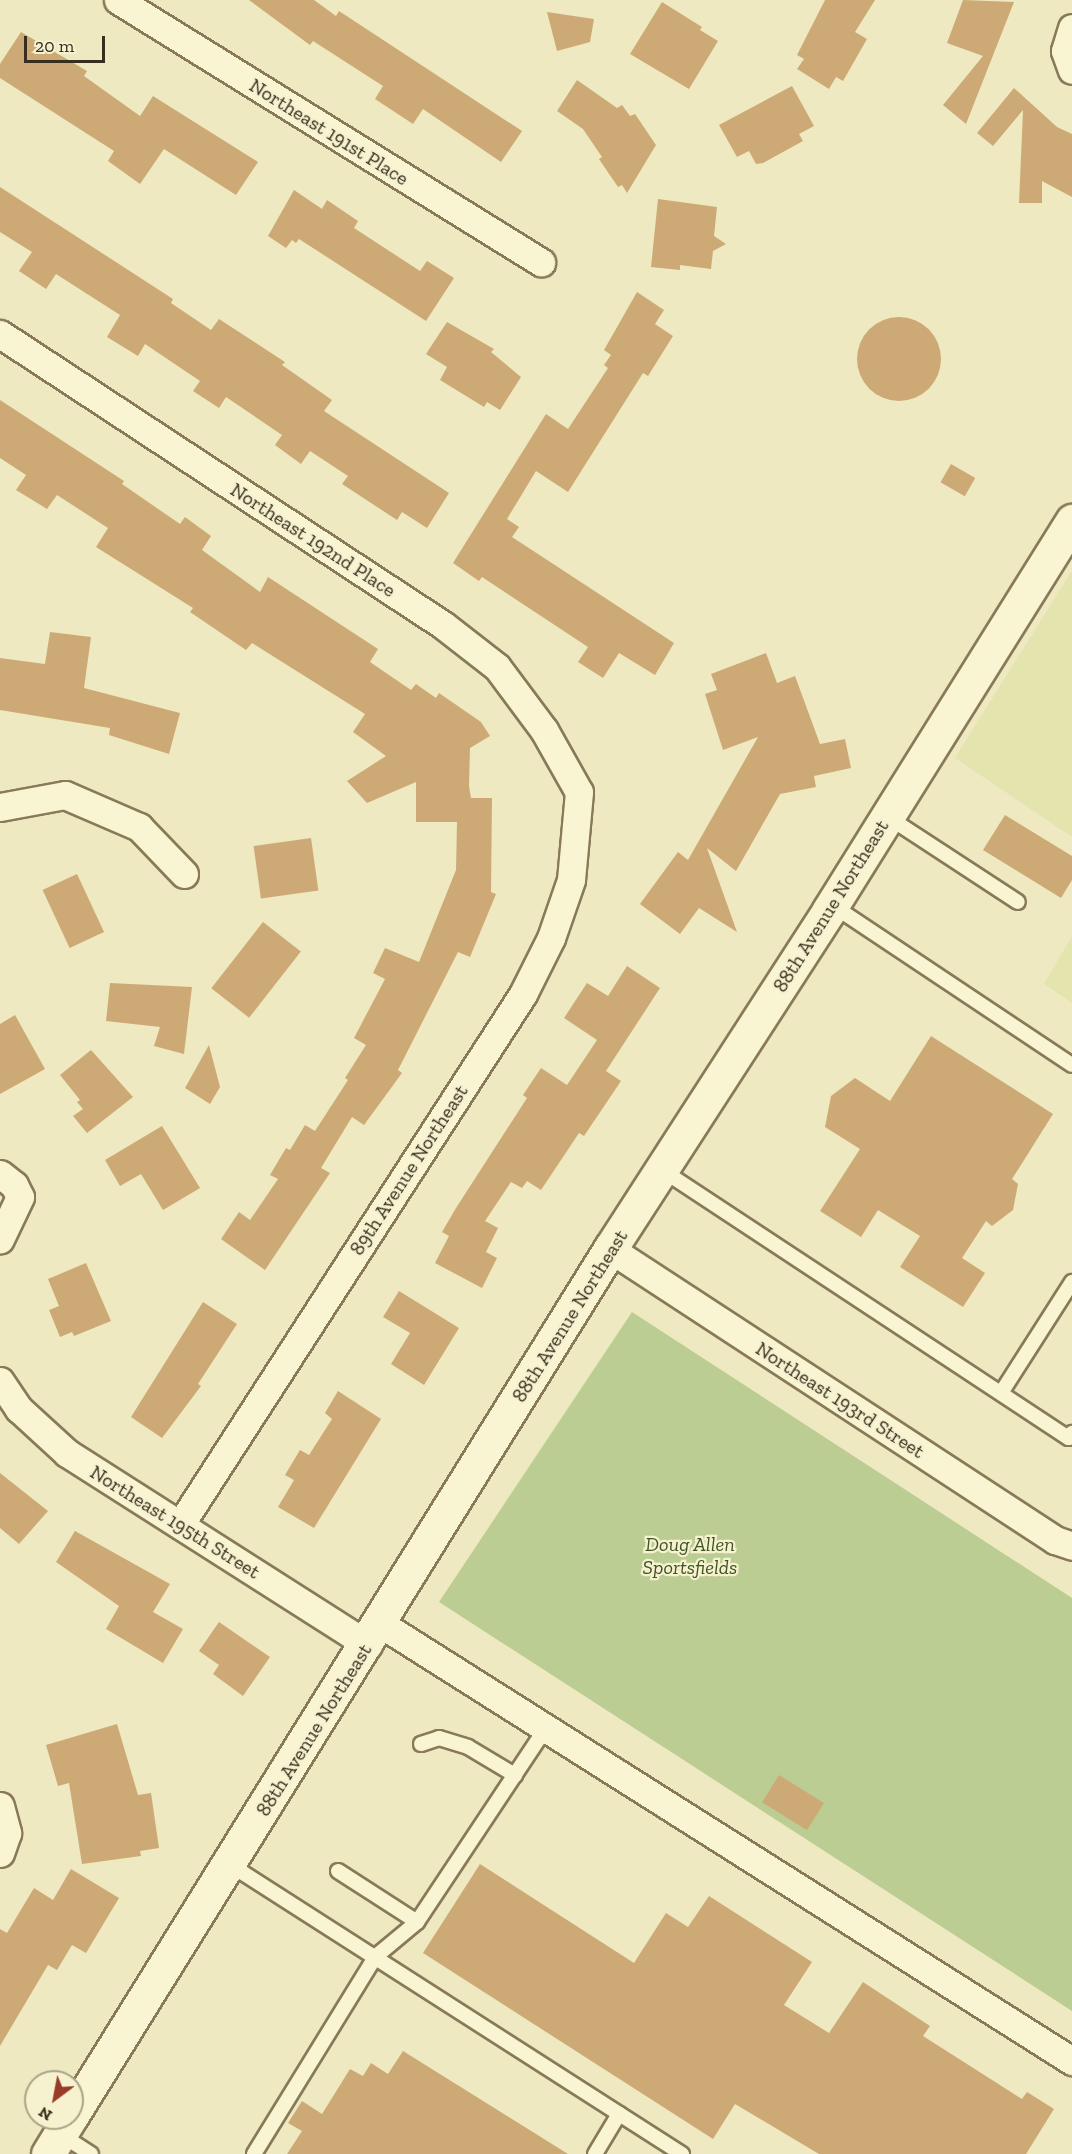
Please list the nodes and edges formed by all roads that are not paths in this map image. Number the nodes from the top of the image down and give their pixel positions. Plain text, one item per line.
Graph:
1 (118, 0) edge
2 (1072, 28) edge
3 (1072, 70) edge
4 (541, 262) dead end
5 (0, 334) edge
6 (1072, 521) edge
7 (579, 792) joint
8 (0, 807) edge
9 (888, 817) junction
10 (184, 874) dead end
11 (1018, 902) dead end
12 (832, 905) junction
13 (1072, 1065) edge
14 (662, 1170) junction
15 (0, 1174) edge
16 (0, 1239) edge
17 (610, 1249) junction
18 (1072, 1282) edge
19 (0, 1381) edge
20 (1001, 1393) junction
21 (1072, 1433) edge
22 (180, 1525) junction
23 (1072, 1546) edge
24 (374, 1634) junction
25 (545, 1729) junction
26 (421, 1744) dead end
27 (515, 1775) junction
28 (0, 1806) edge
29 (0, 1852) edge
30 (229, 1864) junction
31 (338, 1872) dead end
32 (417, 1922) junction
33 (375, 1958) junction
34 (1072, 2061) edge
35 (84, 2095) edge
36 (620, 2114) junction
37 (62, 2130) edge
38 (91, 2154) edge
39 (254, 2154) edge
40 (595, 2154) edge
41 (682, 2154) edge

1 - 4 street, Northeast 191st Place
2 - 3 street
5 - 7 street, Northeast 192nd Place
6 - 9 street, 88th Avenue Northeast
7 - 22 street, 89th Avenue Northeast
8 - 10 street
9 - 11 lane
9 - 12 street, 88th Avenue Northeast
12 - 13 lane
12 - 14 street, 88th Avenue Northeast
14 - 17 street, 88th Avenue Northeast
14 - 20 lane
15 - 16 street
17 - 23 street, Northeast 193rd Street
17 - 24 street, 88th Avenue Northeast
18 - 20 lane
19 - 22 street, Northeast 195th Street
20 - 21 lane
22 - 24 street, Northeast 195th Street
24 - 25 street, Northeast 195th Street
24 - 30 street, 88th Avenue Northeast
25 - 27 lane
25 - 34 street, Northeast 195th Street
26 - 27 lane
27 - 32 lane
28 - 29 street
30 - 33 lane
30 - 35 street, 88th Avenue Northeast
31 - 32 lane
32 - 33 lane
33 - 36 lane
33 - 39 lane
36 - 40 lane
36 - 41 lane
37 - 38 lane

